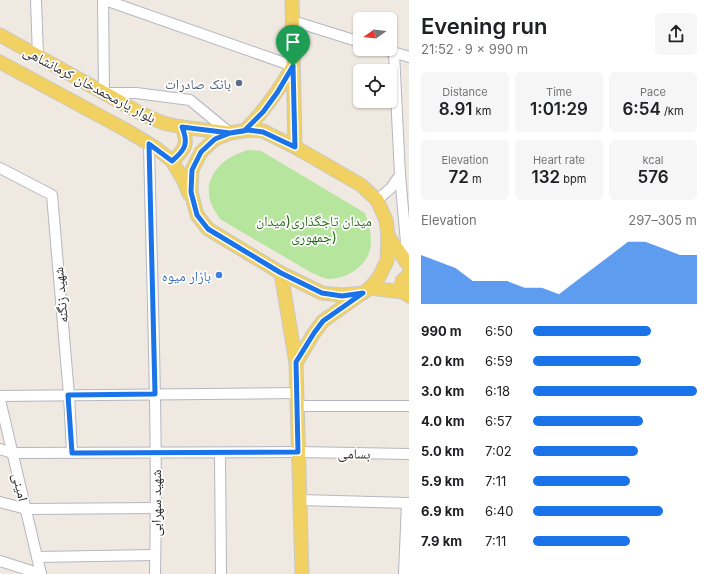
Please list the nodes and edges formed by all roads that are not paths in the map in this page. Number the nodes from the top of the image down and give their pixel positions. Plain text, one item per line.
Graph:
1 (36, 0) edge
2 (104, 0) edge
3 (292, 0) edge
4 (293, 21) junction
5 (0, 35) edge
6 (353, 40) edge
7 (397, 54) edge
8 (38, 56) junction
9 (394, 56) edge
10 (409, 57) edge
11 (0, 62) edge
12 (293, 66) junction
13 (104, 93) junction
14 (182, 127) junction
15 (244, 131) junction
16 (230, 133) junction
17 (149, 144) junction
18 (295, 147) junction
19 (172, 161) junction
20 (0, 168) edge
21 (400, 175) junction
22 (377, 200) junction
23 (197, 215) junction
24 (388, 236) junction
25 (409, 268) edge
26 (281, 273) junction
27 (366, 291) junction
28 (406, 294) edge
29 (296, 362) junction
30 (155, 394) junction
31 (68, 395) junction
32 (0, 396) edge
33 (297, 399) junction
34 (0, 400) edge
35 (409, 406) edge
36 (0, 449) edge
37 (298, 452) junction
38 (12, 453) junction
39 (72, 453) junction
40 (155, 453) junction
41 (220, 453) junction
42 (409, 454) edge
43 (300, 500) junction
44 (0, 502) edge
45 (408, 503) edge
46 (156, 508) junction
47 (26, 509) junction
48 (155, 555) junction
49 (37, 557) junction
50 (0, 561) edge
51 (41, 574) edge
52 (155, 574) edge
53 (221, 574) edge
54 (302, 574) edge
55 (404, 574) edge

1 - 8 street
2 - 12 street
2 - 13 street
3 - 4 main road
4 - 6 street
4 - 12 main road
5 - 8 main road, بلوار یارمحمدخان کرمانشاهی
7 - 10 street
8 - 13 main road, بلوار یارمحمدخان کرمانشاهی
9 - 21 street
11 - 17 main road, بلوار یارمحمدخان کرمانشاهی
12 - 15 main road
12 - 18 main road
13 - 14 main road, بلوار یارمحمدخان کرمانشاهی
13 - 16 street
14 - 16 main road, بلوار یارمحمدخان کرمانشاهی
14 - 19 main road
15 - 16 main road
15 - 18 main road
16 - 23 main road
17 - 19 main road, بلوار یارمحمدخان کرمانشاهی
17 - 30 street, شهید سهرابی
18 - 22 main road
19 - 23 main road, بلوار یارمحمدخان کرمانشاهی
20 - 31 street, شهید زنگنه
21 - 22 street
21 - 25 street
22 - 24 main road
23 - 26 main road
24 - 25 main road
24 - 27 main road
25 - 28 main road
26 - 27 main road
26 - 29 main road
27 - 28 main road
27 - 29 main road
29 - 33 main road
30 - 31 street
30 - 33 street
30 - 40 street, شهید سهرابی
31 - 32 street
31 - 39 street, شهید زنگنه
33 - 35 street
33 - 37 main road
34 - 38 street, امینی
36 - 38 street, بسامی
37 - 41 street, بسامی
37 - 42 street, بسامی
37 - 43 main road
38 - 39 street, بسامی
38 - 47 street, امینی
39 - 40 street, بسامی
40 - 41 street, بسامی
40 - 46 street, شهید سهرابی
41 - 53 street
43 - 45 street
43 - 54 main road
44 - 47 street
45 - 55 street
46 - 47 street
46 - 48 street, شهید سهرابی
47 - 49 street, امینی
48 - 49 street
48 - 52 street, شهید سهرابی
49 - 51 street, امینی
50 - 51 street

